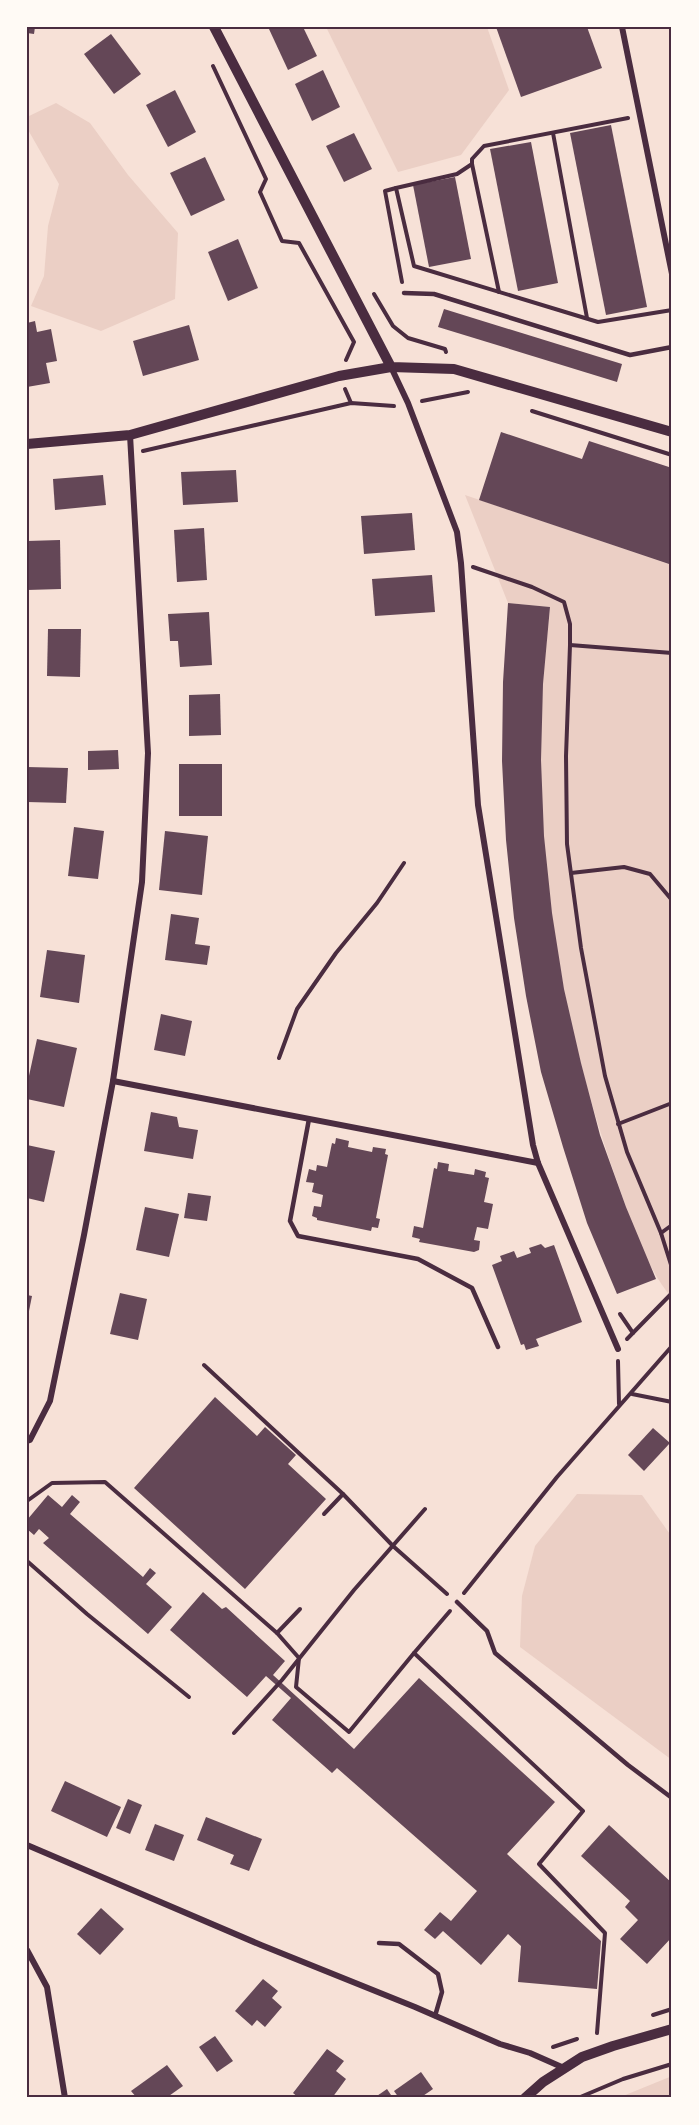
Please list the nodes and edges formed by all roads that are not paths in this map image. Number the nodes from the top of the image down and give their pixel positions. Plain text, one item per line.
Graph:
1 (214, 27) edge
2 (622, 27) edge
3 (670, 255) edge
4 (672, 274) edge
5 (404, 293) road end
6 (672, 347) edge
7 (391, 367) junction
8 (672, 432) edge
9 (130, 435) junction
10 (27, 444) edge
11 (113, 1081) junction
12 (309, 1119) junction
13 (538, 1163) junction
14 (498, 1347) dead end
15 (618, 1349) road end
16 (27, 1441) edge
17 (457, 1602) road end
18 (672, 1798) edge
19 (27, 1845) edge
20 (379, 1943) dead end
21 (27, 1950) edge
22 (435, 2016) junction
23 (672, 2029) edge
24 (565, 2069) junction
25 (65, 2098) edge
26 (525, 2098) edge

1 - 7 street
2 - 3 street
3 - 4 street
5 - 6 lane
7 - 8 street
7 - 9 street
7 - 13 street
9 - 10 street
9 - 11 street
11 - 12 street
11 - 16 street
12 - 13 street
12 - 14 lane
13 - 15 street
17 - 18 lane
19 - 22 street
20 - 22 lane
21 - 25 street
22 - 24 street
23 - 24 street
24 - 26 street

